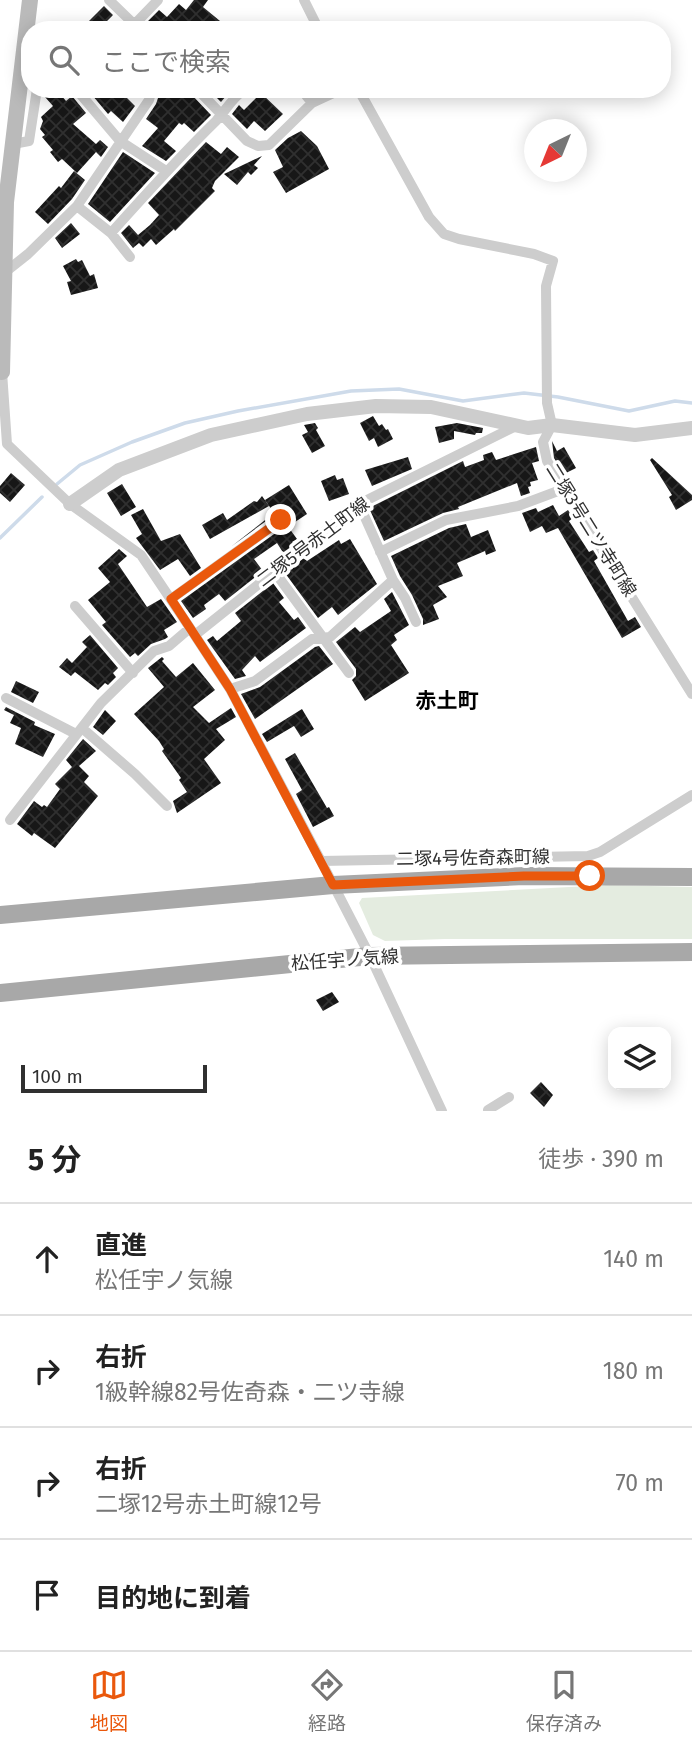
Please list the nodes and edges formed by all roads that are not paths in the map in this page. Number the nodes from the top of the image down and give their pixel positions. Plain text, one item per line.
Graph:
1 (30, 0) edge
2 (110, 0) edge
3 (158, 0) edge
4 (304, 0) edge
5 (29, 21) edge
6 (128, 21) edge
7 (140, 21) edge
8 (314, 21) edge
9 (21, 89) edge
10 (36, 98) edge
11 (84, 98) edge
12 (150, 98) edge
13 (205, 98) edge
14 (232, 98) edge
15 (308, 98) edge
16 (323, 98) edge
17 (363, 98) edge
18 (312, 103) junction
19 (221, 115) junction
20 (120, 141) junction
21 (13, 144) junction
22 (166, 171) junction
23 (77, 206) junction
24 (111, 233) junction
25 (130, 257) dead end
26 (4, 272) junction
27 (1, 372) edge
28 (552, 425) junction
29 (516, 426) junction
30 (692, 428) edge
31 (566, 488) junction
32 (70, 504) junction
33 (359, 504) junction
34 (281, 520) dead end
35 (380, 552) junction
36 (274, 571) junction
37 (393, 580) junction
38 (171, 599) junction
39 (75, 606) dead end
40 (416, 622) dead end
41 (193, 631) junction
42 (322, 636) junction
43 (133, 673) junction
44 (349, 673) dead end
45 (230, 689) junction
46 (692, 694) edge
47 (6, 698) dead end
48 (79, 731) junction
49 (692, 795) edge
50 (167, 806) dead end
51 (10, 820) dead end
52 (600, 852) junction
53 (321, 862) junction
54 (590, 876) junction
55 (692, 877) edge
56 (333, 885) junction
57 (0, 915) edge
58 (692, 952) edge
59 (370, 956) junction
60 (0, 993) edge
61 (509, 1097) dead end
62 (442, 1111) edge
63 (487, 1111) edge

1 - 5 main road
2 - 6 street
3 - 7 street
4 - 8 street
9 - 21 main road
10 - 21 street
11 - 20 street
12 - 20 street
13 - 19 street
14 - 19 street
15 - 18 street
16 - 18 street
17 - 28 street, 二塚3号二ツ寺町線
18 - 19 street
19 - 22 street
20 - 22 street
20 - 23 street
21 - 26 main road
22 - 24 street
23 - 24 street
23 - 26 street
24 - 25 street
26 - 27 main road
27 - 32 street
28 - 29 street
28 - 30 street
28 - 31 street, 二塚3号二ツ寺町線
29 - 32 street
29 - 33 street, 二塚5号赤土町線
31 - 35 street
31 - 46 street, 二塚3号二ツ寺町線
32 - 38 street
33 - 35 street
33 - 36 street, 二塚5号赤土町線
34 - 38 street
35 - 37 street
36 - 41 street, 二塚5号赤土町線
36 - 42 street
37 - 40 street
37 - 42 street
38 - 41 street
39 - 43 street
41 - 43 street, 二塚5号赤土町線
41 - 45 street
42 - 44 street
42 - 45 street
43 - 48 street, 二塚5号赤土町線
45 - 53 street
47 - 48 street
48 - 50 street
48 - 51 street, 二塚5号赤土町線
49 - 52 street, 二塚4号佐奇森町線
52 - 53 street, 二塚4号佐奇森町線
52 - 54 street
53 - 56 street
54 - 55 main road
54 - 56 main road
56 - 57 main road
56 - 59 street
58 - 59 main road, 松任宇ノ気線
59 - 60 main road, 松任宇ノ気線
59 - 62 street
61 - 63 street

